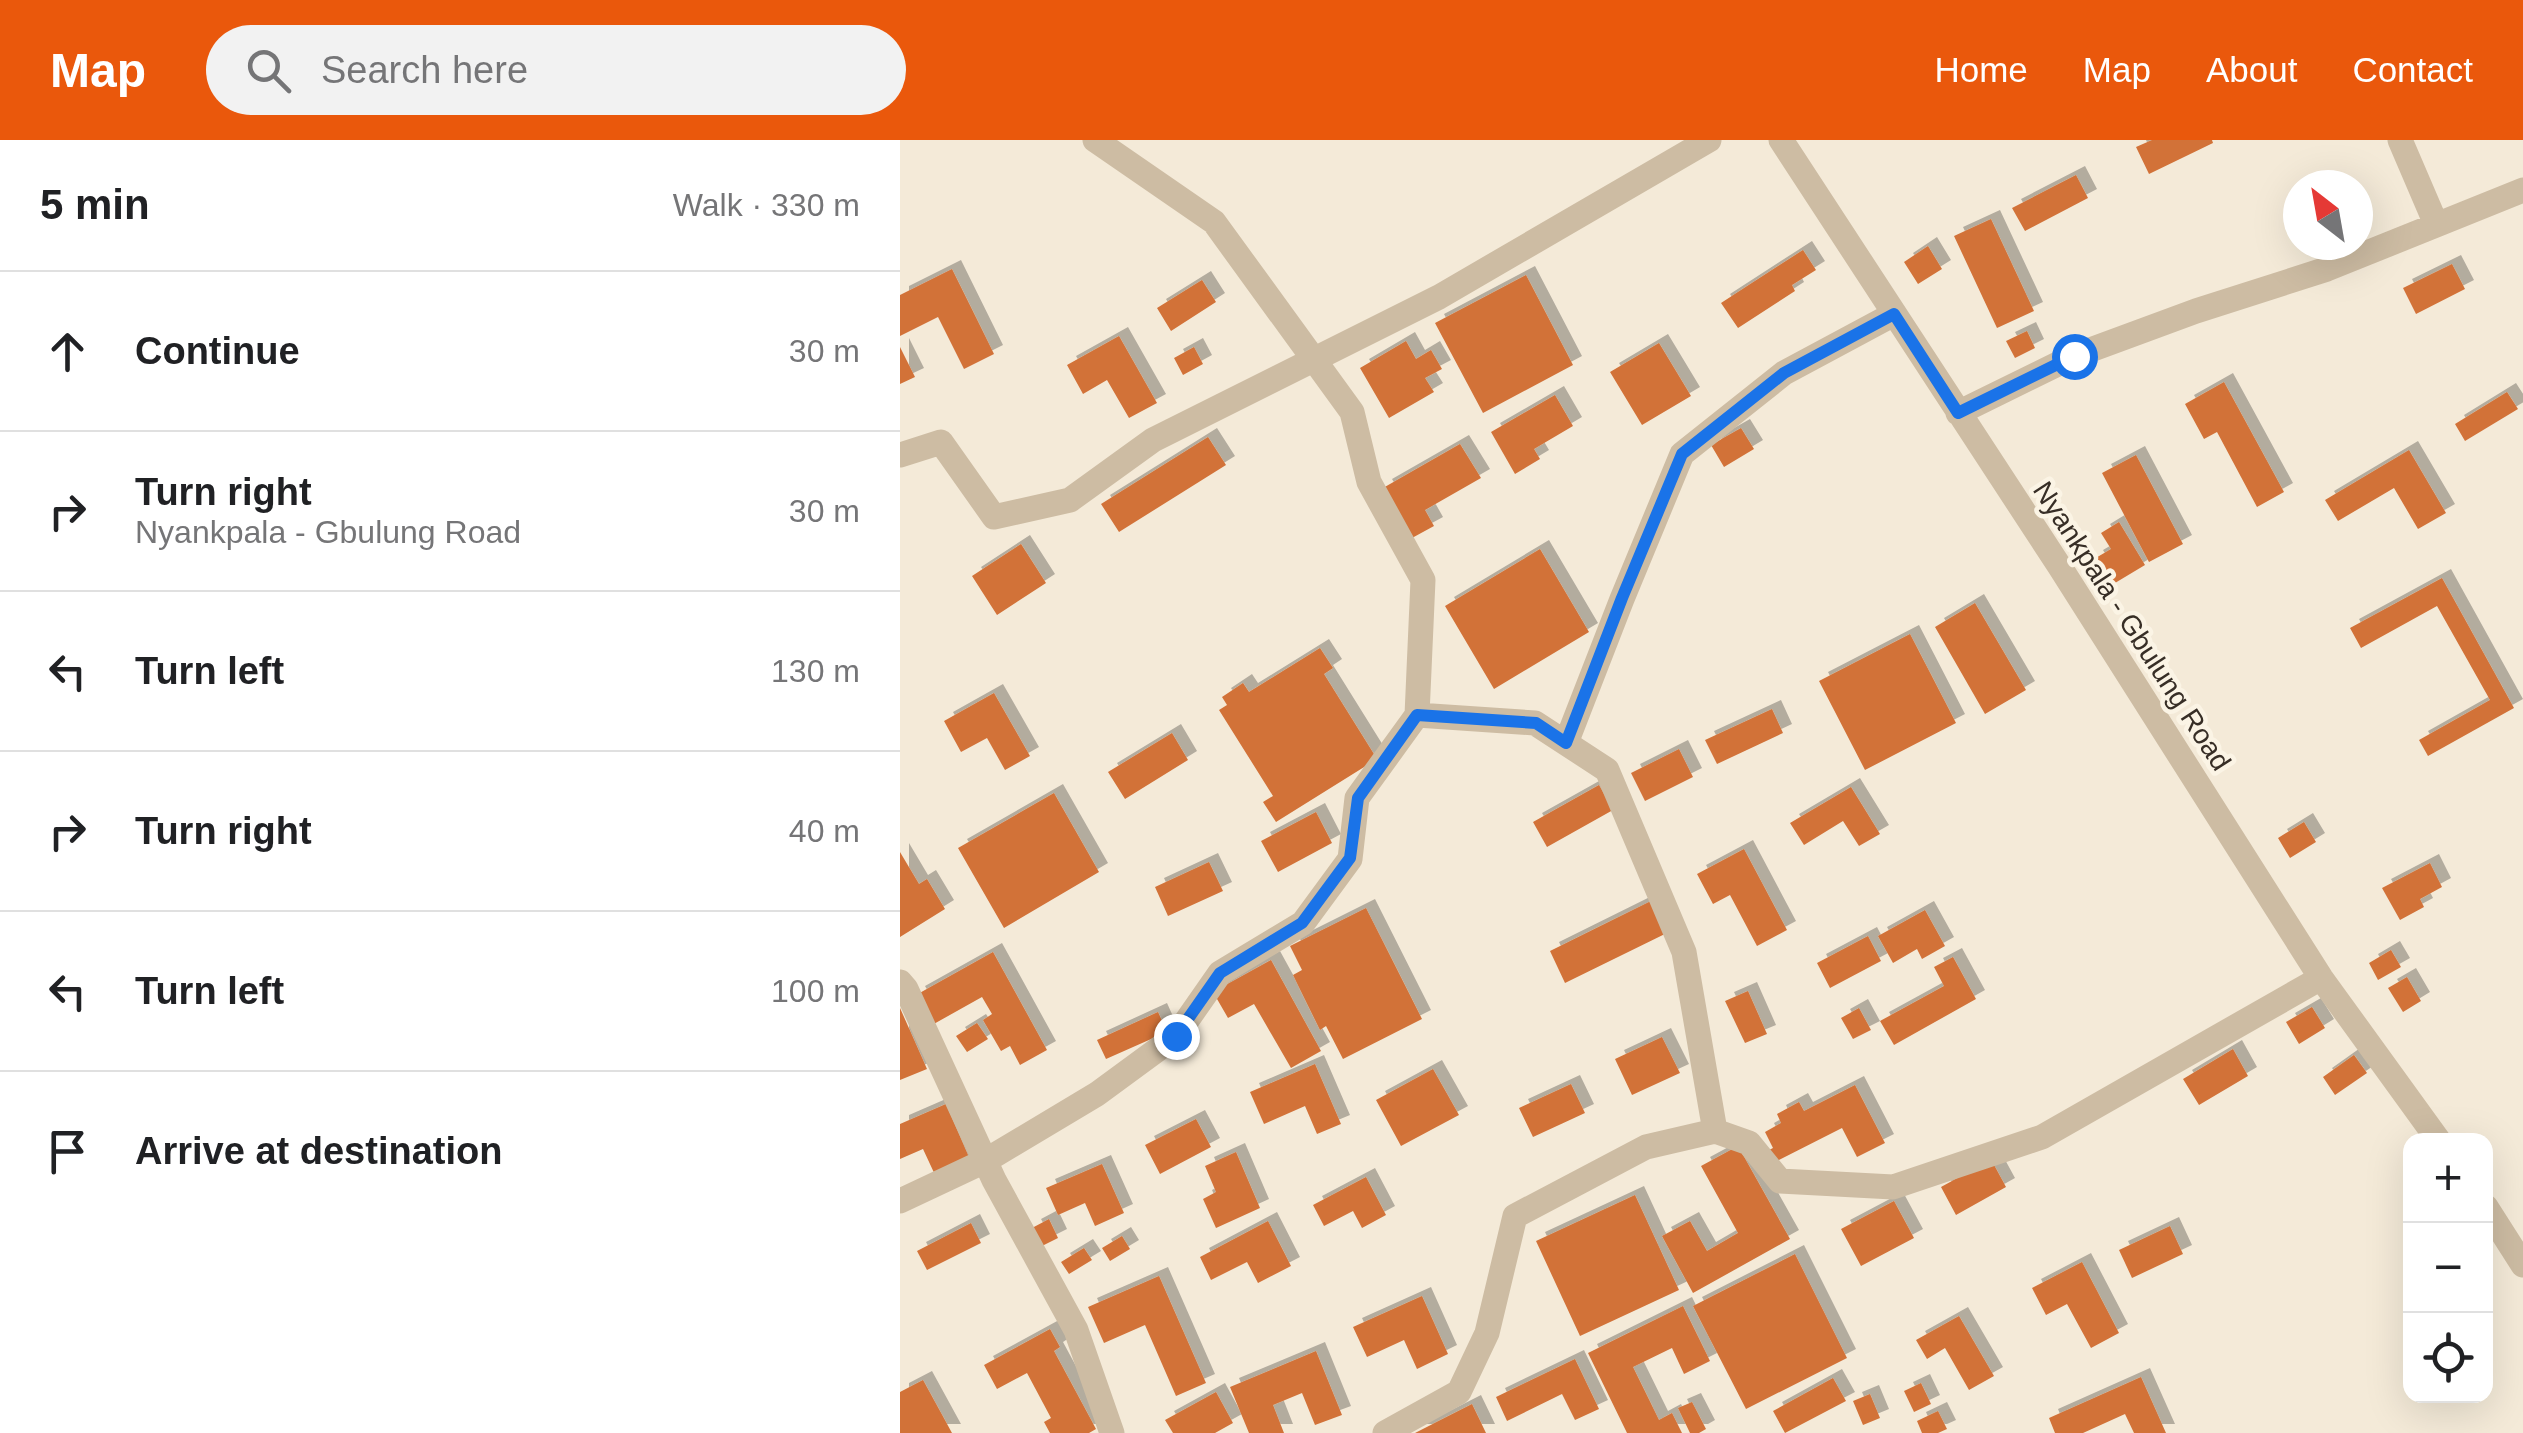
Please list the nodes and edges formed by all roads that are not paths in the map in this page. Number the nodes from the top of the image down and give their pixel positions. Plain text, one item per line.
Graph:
1 (1095, 140) edge
2 (1709, 140) edge
3 (1781, 140) edge
4 (2400, 140) edge
5 (2523, 190) edge
6 (2436, 224) junction
7 (1894, 314) junction
8 (1314, 359) junction
9 (1958, 413) junction
10 (900, 455) edge
11 (1417, 715) junction
12 (1566, 743) junction
13 (2321, 978) junction
14 (900, 982) edge
15 (1715, 1131) junction
16 (2435, 1133) edge
17 (985, 1161) junction
18 (900, 1201) edge
19 (2493, 1218) edge
20 (2523, 1265) edge
21 (1112, 1433) edge
22 (1385, 1433) edge

1 - 8 street
2 - 8 street
3 - 7 street, Nyankpala - Gbulung Road
4 - 6 street
5 - 6 street
6 - 9 street
7 - 9 street, Nyankpala - Gbulung Road
7 - 12 street
8 - 10 street
8 - 11 street
9 - 13 street, Nyankpala - Gbulung Road
11 - 12 street
11 - 17 street
12 - 15 street
13 - 15 street
13 - 16 street, Nyankpala - Gbulung Road
14 - 17 street
15 - 22 street
17 - 18 street
17 - 21 street
19 - 20 street

